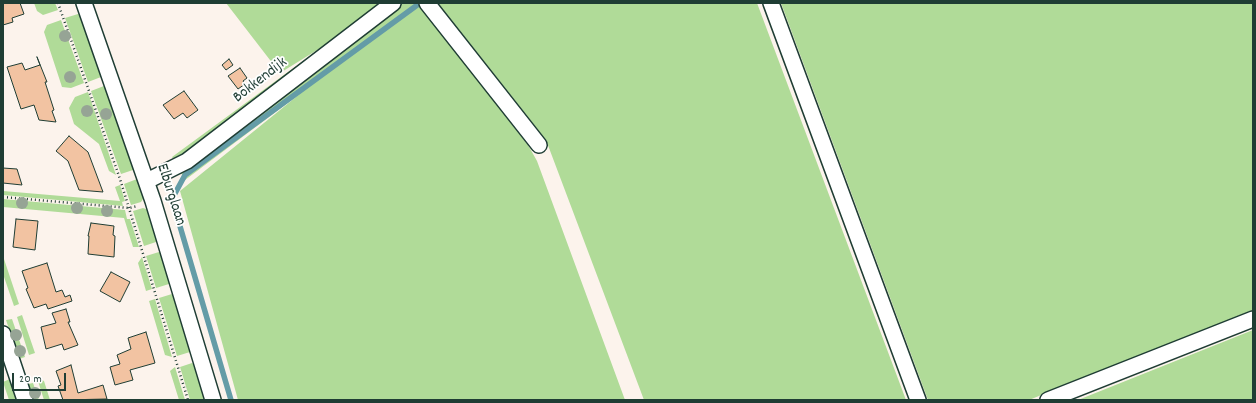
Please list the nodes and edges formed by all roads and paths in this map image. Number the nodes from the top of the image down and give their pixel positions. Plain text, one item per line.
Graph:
1 (58, 3) edge
2 (84, 3) edge
3 (393, 3) edge
4 (427, 3) edge
5 (771, 3) edge
6 (539, 146) dead end
7 (147, 181) junction
8 (3, 197) edge
9 (154, 201) junction
10 (130, 208) junction
11 (1253, 319) edge
12 (3, 334) edge
13 (25, 400) edge
14 (188, 400) edge
15 (214, 400) edge
16 (918, 400) edge
17 (1048, 400) edge

1 - 10 path
2 - 7 street, Elburglaan
3 - 7 street, Bokkendijk
4 - 6 street
5 - 16 street
7 - 9 street, Elburglaan
8 - 10 path
9 - 10 path
9 - 15 street, Elburglaan
10 - 14 path
11 - 17 street
12 - 13 street

